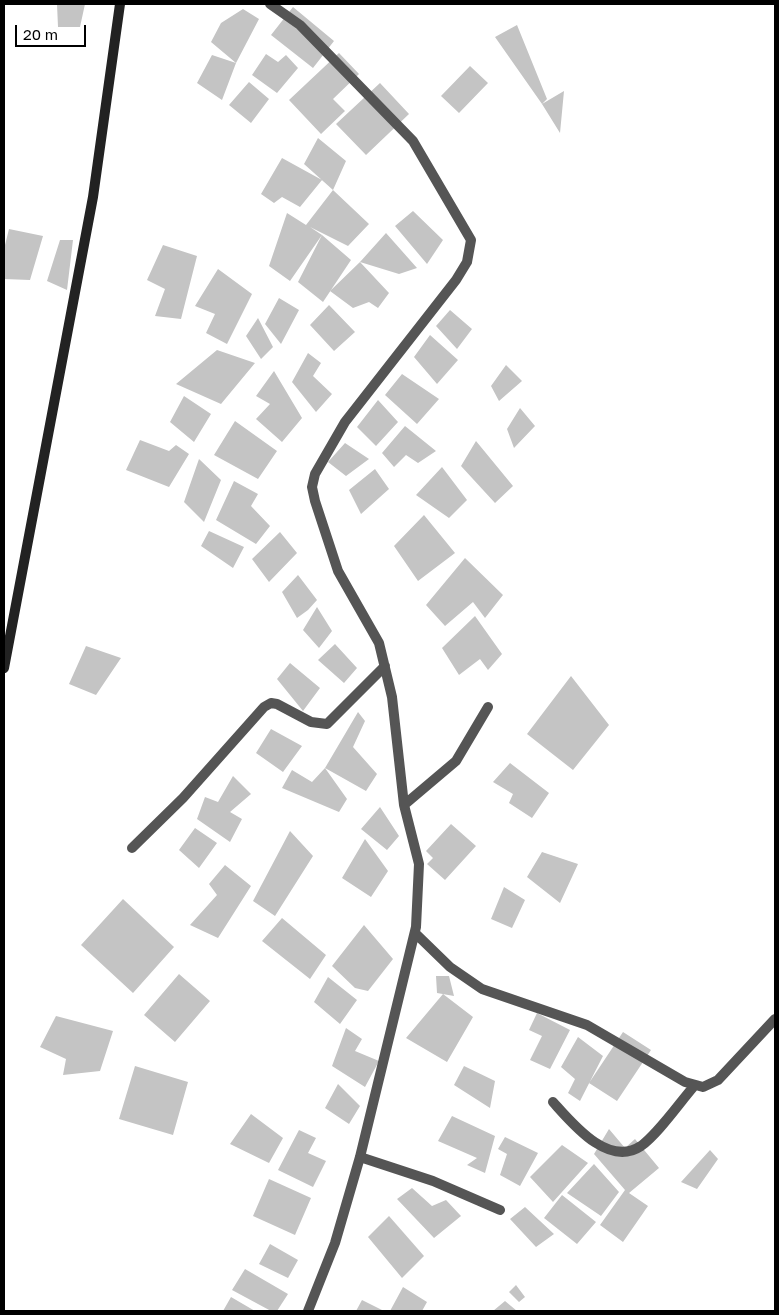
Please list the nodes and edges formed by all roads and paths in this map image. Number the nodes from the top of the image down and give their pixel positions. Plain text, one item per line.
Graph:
1 (120, 4) edge
2 (270, 4) edge
3 (385, 666) junction
4 (4, 668) edge
5 (488, 707) dead end
6 (404, 805) junction
7 (132, 848) dead end
8 (415, 933) junction
9 (775, 1019) edge
10 (695, 1086) junction
11 (553, 1102) dead end
12 (360, 1157) junction
13 (500, 1210) dead end
14 (308, 1311) edge

1 - 4 street
2 - 3 street
3 - 6 street
3 - 7 street
5 - 6 street
6 - 8 street
8 - 10 street
8 - 12 street
9 - 10 street
10 - 11 street
12 - 13 street
12 - 14 street

